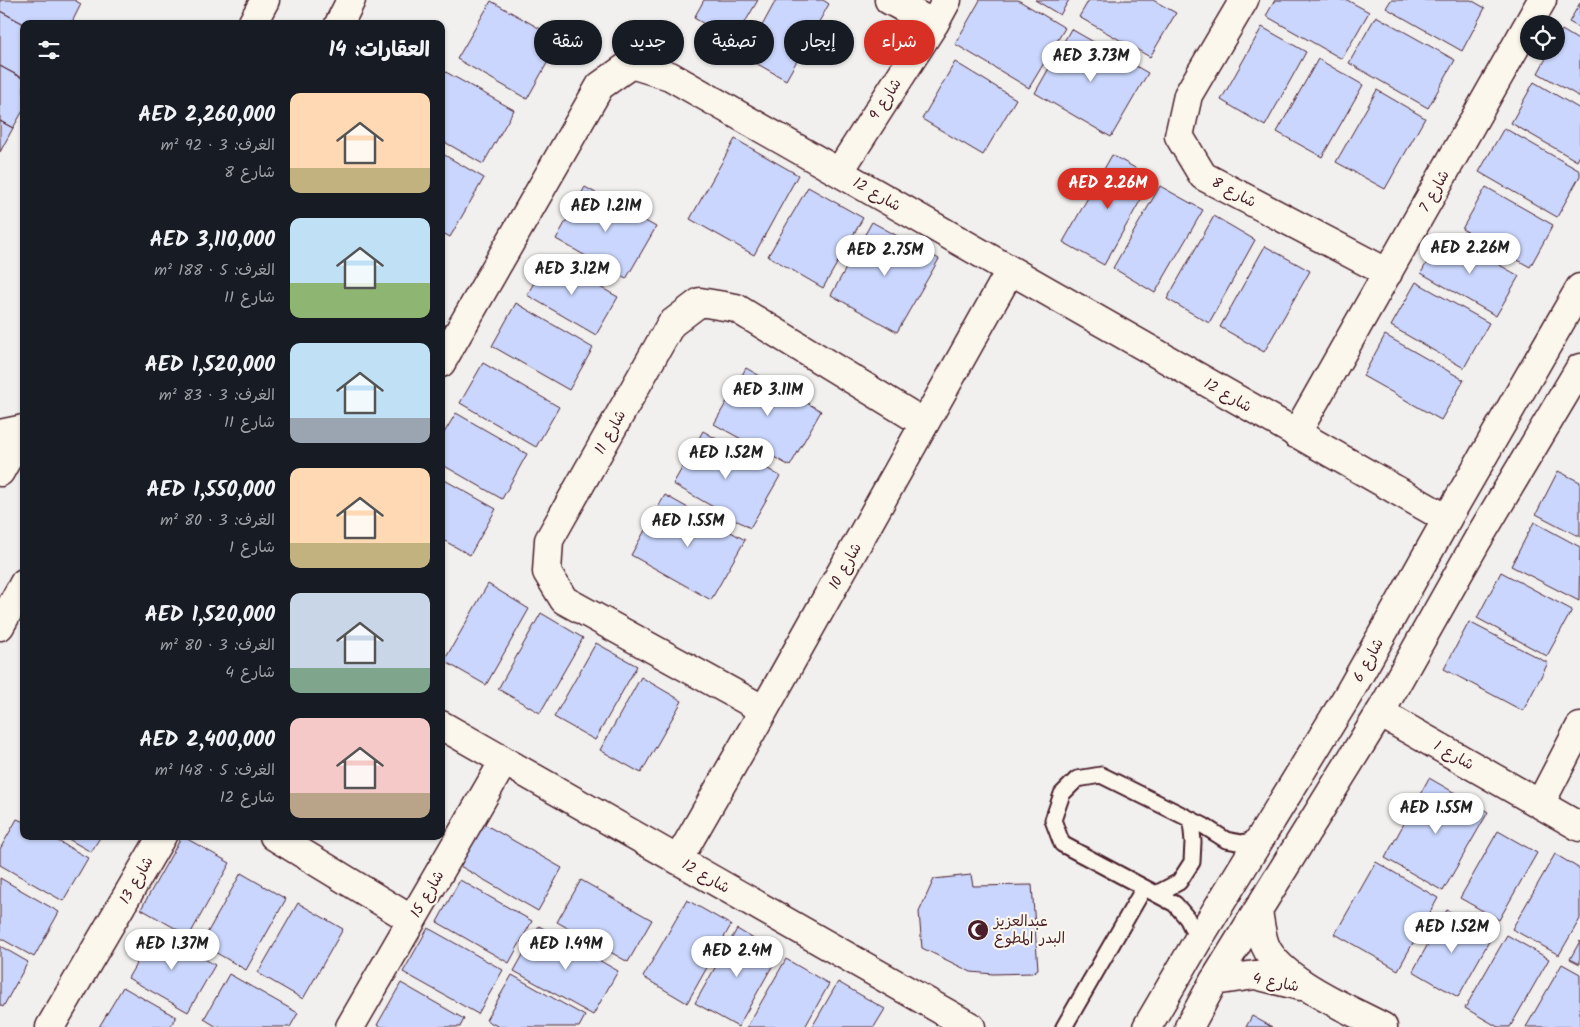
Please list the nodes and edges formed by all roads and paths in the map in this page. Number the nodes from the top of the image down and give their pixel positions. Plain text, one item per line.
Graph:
1 (265, 0) edge
2 (351, 0) edge
3 (889, 0) edge
4 (947, 0) edge
5 (1244, 0) edge
6 (1542, 0) edge
7 (254, 20) edge
8 (341, 20) edge
9 (926, 20) edge
10 (935, 22) edge
11 (908, 65) edge
12 (839, 172) junction
13 (1010, 271) junction
14 (1388, 273) junction
15 (1580, 288) edge
16 (451, 323) edge
17 (445, 347) edge
18 (1580, 368) edge
19 (924, 423) junction
20 (20, 430) edge
21 (0, 434) edge
22 (1296, 434) junction
23 (20, 436) edge
24 (0, 472) edge
25 (1447, 520) junction
26 (20, 590) edge
27 (0, 626) edge
28 (764, 710) junction
29 (1380, 713) junction
30 (1580, 726) edge
31 (445, 727) edge
32 (504, 761) junction
33 (1540, 804) junction
34 (1191, 820) junction
35 (1580, 827) edge
36 (1261, 838) junction
37 (160, 840) edge
38 (281, 840) edge
39 (678, 860) junction
40 (1150, 891) junction
41 (1258, 911) junction
42 (412, 920) junction
43 (1198, 940) junction
44 (1214, 981) junction
45 (1309, 988) junction
46 (961, 1025) edge
47 (50, 1027) edge
48 (350, 1027) edge
49 (1064, 1027) edge
50 (1147, 1027) edge
51 (1189, 1027) edge
52 (1383, 1027) edge

1 - 7 street
2 - 8 street
3 - 9 street
4 - 10 street, شارع 9
5 - 14 street, شارع 8
6 - 14 street, شارع 7
11 - 12 street, شارع 9
12 - 13 street, شارع 12
12 - 16 street, شارع 12
13 - 19 street, شارع 10
13 - 22 street, شارع 12
14 - 22 street, شارع 7
15 - 25 street, شارع 6
16 - 17 street, شارع 12
18 - 29 street
19 - 28 street, شارع 10
19 - 28 street, شارع 11
20 - 21 street
22 - 25 street, شارع 12
23 - 24 street
25 - 36 street, شارع 6
26 - 27 street
28 - 39 street, شارع 10
29 - 33 street, شارع 1
29 - 41 street
30 - 33 street
31 - 32 street, شارع 12
32 - 39 street, شارع 12
32 - 42 street, شارع 15
33 - 35 street, شارع 1
34 - 36 lane
34 - 40 lane
34 - 40 lane
36 - 43 street, شارع 6
37 - 47 street, شارع 13
38 - 42 street
39 - 46 street, شارع 12
40 - 43 lane
40 - 49 lane
41 - 44 street
41 - 45 street, شارع 4
42 - 48 street, شارع 15
43 - 50 street, شارع 6
44 - 45 street, شارع 4
44 - 51 street
45 - 52 street, شارع 4

